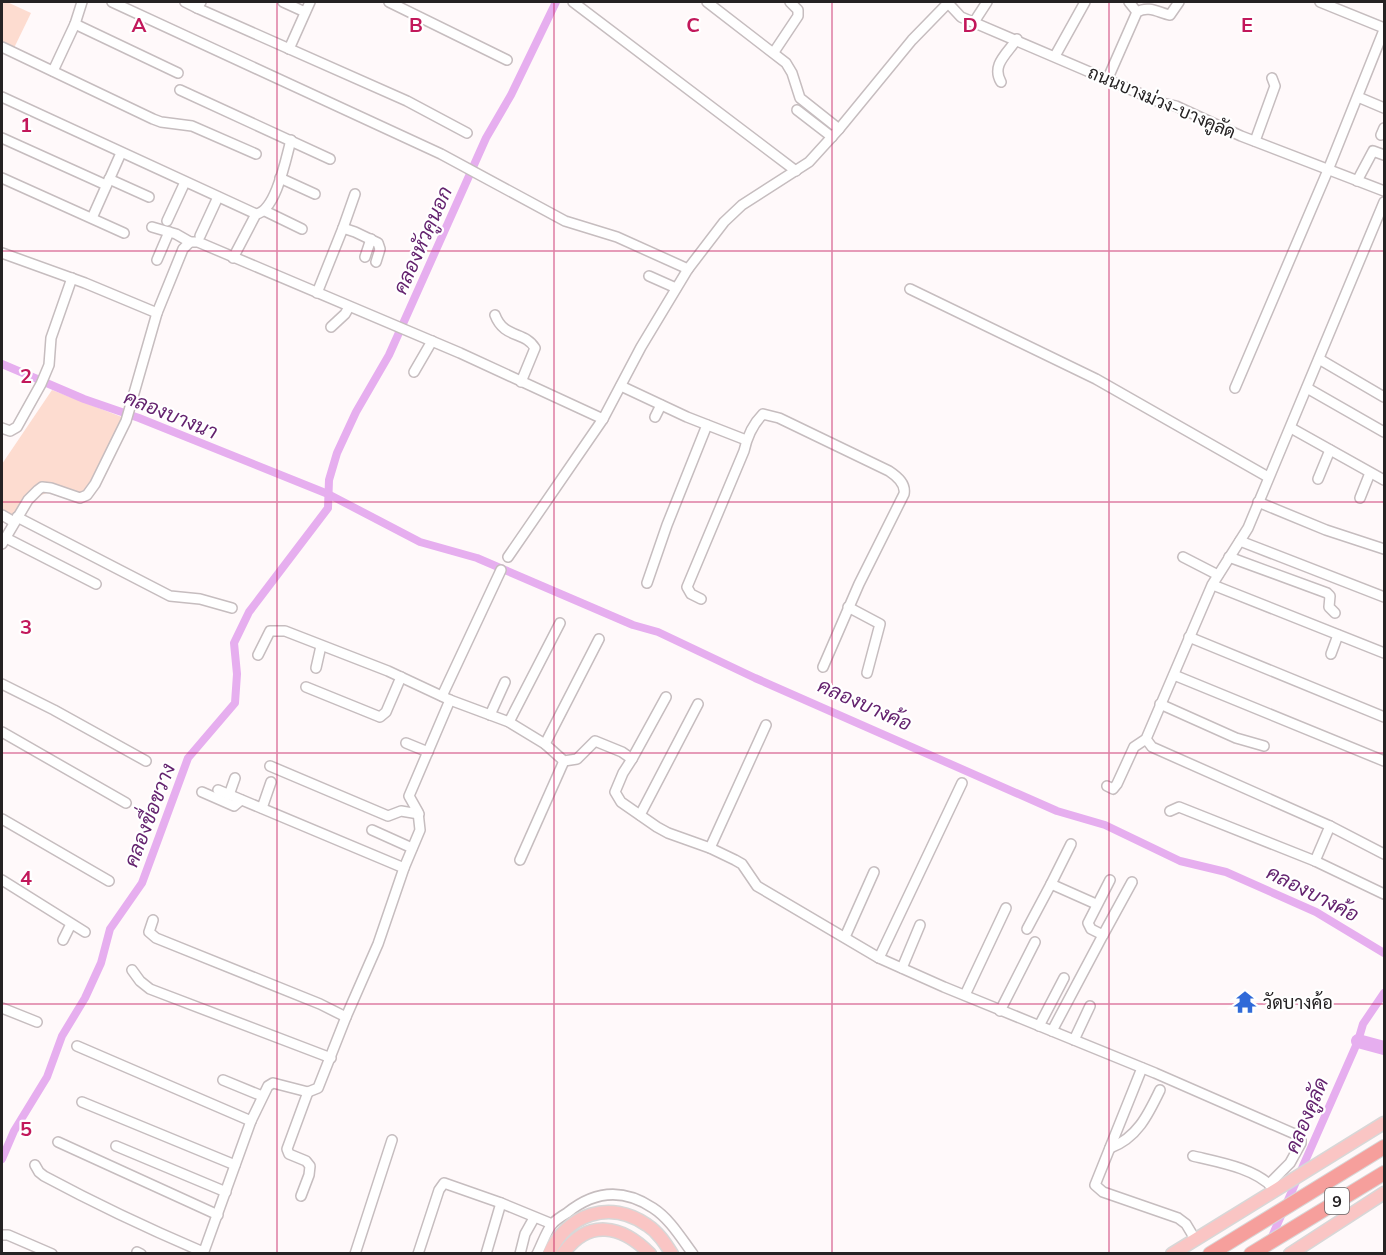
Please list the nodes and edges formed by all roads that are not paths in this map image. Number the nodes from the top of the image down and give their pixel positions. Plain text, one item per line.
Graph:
1 (82, 2) edge
2 (112, 2) edge
3 (185, 2) edge
4 (283, 2) edge
5 (310, 2) edge
6 (388, 2) edge
7 (573, 2) edge
8 (707, 2) edge
9 (790, 2) edge
10 (947, 2) edge
11 (987, 2) edge
12 (1085, 2) edge
13 (1129, 2) edge
14 (1179, 2) edge
15 (1320, 3) edge
16 (199, 5) edge
17 (305, 12) junction
18 (1137, 12) junction
19 (974, 22) junction
20 (75, 24) junction
21 (1384, 29) edge
22 (1017, 39) junction
23 (2, 47) edge
24 (289, 49) junction
25 (774, 52) junction
26 (1054, 56) junction
27 (507, 60) dead end
28 (53, 72) junction
29 (178, 73) dead end
30 (1108, 78) junction
31 (1272, 78) dead end
32 (1001, 82) dead end
33 (180, 90) dead end
34 (2, 97) edge
35 (1358, 97) junction
36 (1384, 108) edge
37 (797, 110) dead end
38 (839, 129) junction
39 (467, 133) dead end
40 (832, 136) junction
41 (2, 138) edge
42 (291, 140) junction
43 (1255, 141) junction
44 (121, 153) junction
45 (256, 154) dead end
46 (1384, 155) edge
47 (330, 159) dead end
48 (1328, 170) junction
49 (796, 171) junction
50 (2, 178) edge
51 (280, 178) junction
52 (1358, 181) junction
53 (108, 182) junction
54 (185, 183) junction
55 (1384, 191) edge
56 (315, 194) dead end
57 (355, 194) dead end
58 (218, 196) junction
59 (149, 197) dead end
60 (1384, 202) edge
61 (261, 213) junction
62 (92, 218) junction
63 (167, 221) dead end
64 (152, 227) dead end
65 (342, 228) junction
66 (302, 229) dead end
67 (169, 232) junction
68 (124, 233) dead end
69 (200, 236) dead end
70 (372, 239) junction
71 (190, 242) junction
72 (2, 255) edge
73 (365, 257) dead end
74 (233, 258) junction
75 (157, 260) dead end
76 (376, 262) dead end
77 (688, 269) junction
78 (649, 276) dead end
79 (72, 278) junction
80 (676, 288) junction
81 (910, 289) dead end
82 (317, 293) junction
83 (350, 307) junction
84 (157, 313) junction
85 (495, 315) dead end
86 (331, 327) dead end
87 (432, 341) junction
88 (1319, 359) junction
89 (414, 372) dead end
90 (521, 382) junction
91 (621, 386) junction
92 (1235, 388) dead end
93 (1307, 388) junction
94 (1384, 397) edge
95 (661, 405) junction
96 (655, 417) dead end
97 (603, 419) junction
98 (707, 425) junction
99 (2, 428) edge
100 (1291, 428) junction
101 (1384, 432) edge
102 (746, 440) junction
103 (1330, 450) junction
104 (1370, 473) junction
105 (1268, 477) junction
106 (1318, 479) dead end
107 (1384, 480) edge
108 (1360, 498) dead end
109 (1258, 502) junction
110 (2, 515) edge
111 (16, 519) junction
112 (1240, 540) junction
113 (4, 541) edge
114 (1384, 549) edge
115 (1183, 557) dead end
116 (1229, 557) junction
117 (508, 558) dead end
118 (501, 570) dead end
119 (1218, 575) junction
120 (647, 583) dead end
121 (96, 584) dead end
122 (1213, 585) junction
123 (1384, 597) edge
124 (701, 600) dead end
125 (848, 607) junction
126 (232, 608) dead end
127 (1335, 613) dead end
128 (560, 623) dead end
129 (1338, 635) junction
130 (1189, 637) junction
131 (600, 639) dead end
132 (321, 646) junction
133 (1384, 653) edge
134 (1331, 654) dead end
135 (258, 655) dead end
136 (823, 667) dead end
137 (316, 668) dead end
138 (867, 673) dead end
139 (1174, 675) junction
140 (400, 677) junction
141 (505, 682) dead end
142 (2, 684) edge
143 (306, 687) dead end
144 (666, 697) dead end
145 (446, 698) junction
146 (698, 704) dead end
147 (1160, 704) junction
148 (490, 715) junction
149 (1384, 717) edge
150 (510, 722) junction
151 (766, 725) dead end
152 (2, 732) edge
153 (1146, 739) junction
154 (406, 743) dead end
155 (545, 744) junction
156 (1264, 746) dead end
157 (428, 752) junction
158 (632, 759) junction
159 (146, 761) dead end
160 (564, 761) junction
161 (1384, 761) edge
162 (270, 766) dead end
163 (235, 778) dead end
164 (271, 782) dead end
165 (962, 783) dead end
166 (1107, 786) dead end
167 (218, 790) dead end
168 (202, 792) dead end
169 (229, 795) junction
170 (242, 800) junction
171 (126, 803) dead end
172 (262, 808) junction
173 (1170, 811) dead end
174 (419, 814) junction
175 (640, 815) junction
176 (2, 819) edge
177 (1330, 826) junction
178 (372, 830) dead end
179 (1071, 844) dead end
180 (412, 848) junction
181 (711, 848) junction
182 (1384, 854) edge
183 (520, 860) dead end
184 (1315, 861) junction
185 (404, 868) junction
186 (874, 872) dead end
187 (2, 880) edge
188 (1110, 880) dead end
189 (109, 881) dead end
190 (1132, 882) dead end
191 (1051, 884) junction
192 (1384, 894) edge
193 (1096, 904) junction
194 (1006, 908) dead end
195 (153, 920) dead end
196 (71, 924) junction
197 (920, 925) dead end
198 (1027, 928) dead end
199 (85, 932) dead end
200 (1102, 935) junction
201 (845, 937) junction
202 (63, 940) dead end
203 (1035, 942) dead end
204 (879, 958) junction
205 (902, 968) junction
206 (132, 970) dead end
207 (1064, 978) dead end
208 (965, 995) junction
209 (1090, 1006) dead end
210 (2, 1008) edge
211 (1000, 1011) junction
212 (346, 1017) junction
213 (37, 1023) dead end
214 (1039, 1026) junction
215 (1052, 1031) junction
216 (1074, 1040) junction
217 (77, 1046) dead end
218 (331, 1058) junction
219 (1142, 1068) junction
220 (223, 1080) dead end
221 (1160, 1090) dead end
222 (308, 1092) junction
223 (262, 1096) junction
224 (82, 1102) dead end
225 (251, 1121) junction
226 (1384, 1123) edge
227 (392, 1140) dead end
228 (58, 1143) dead end
229 (116, 1146) dead end
230 (1384, 1147) edge
231 (1110, 1148) junction
232 (1193, 1156) dead end
233 (35, 1165) dead end
234 (235, 1165) junction
235 (126, 1168) dead end
236 (1384, 1173) edge
237 (1275, 1187) junction
238 (226, 1192) junction
239 (1384, 1193) edge
240 (301, 1196) dead end
241 (501, 1203) junction
242 (219, 1212) junction
243 (534, 1218) junction
244 (552, 1224) junction
245 (2, 1235) edge
246 (1195, 1239) junction
247 (203, 1253) edge
248 (52, 1254) edge
249 (355, 1254) edge
250 (418, 1254) edge
251 (486, 1254) edge
252 (520, 1254) edge
253 (537, 1254) edge
254 (549, 1254) edge
255 (563, 1254) edge
256 (650, 1254) edge
257 (672, 1254) edge
258 (693, 1254) edge
259 (1172, 1254) edge
260 (1210, 1254) edge
261 (1251, 1254) edge
262 (1290, 1254) edge

1 - 20 street
2 - 77 street
3 - 16 street
4 - 17 street
5 - 17 street
6 - 27 street
7 - 49 street
8 - 25 street
9 - 25 street
10 - 19 street, ถนนบางม่วง-บางคูลัด
10 - 38 street
11 - 19 street
12 - 26 street
13 - 18 street
14 - 18 street
15 - 21 street
16 - 24 street
17 - 24 street
18 - 30 street
19 - 22 street, ถนนบางม่วง-บางคูลัด
20 - 28 street
20 - 29 street
21 - 35 street
22 - 26 street, ถนนบางม่วง-บางคูลัด
22 - 32 street
23 - 28 street
24 - 39 street
25 - 38 street
26 - 30 street, ถนนบางม่วง-บางคูลัด
28 - 45 street
30 - 43 street, ถนนบางม่วง-บางคูลัด
31 - 43 street
33 - 42 street
34 - 44 street
35 - 36 street
35 - 48 street
37 - 40 street
38 - 40 street
40 - 49 street
41 - 53 street
42 - 47 street
42 - 51 street
43 - 48 street, ถนนบางม่วง-บางคูลัด
44 - 53 street
44 - 54 street
46 - 52 street
48 - 52 street, ถนนบางม่วง-บางคูลัด
48 - 92 street
49 - 77 street
50 - 62 street
51 - 56 street
51 - 61 street
52 - 55 street, ถนนบางม่วง-บางคูลัด
53 - 59 street
53 - 62 street
54 - 58 street
54 - 63 street
57 - 65 street
58 - 61 street
58 - 69 street
60 - 88 street
61 - 66 street
61 - 74 street
62 - 68 street
64 - 67 street
65 - 70 street
65 - 82 street
67 - 71 street
67 - 75 street
70 - 73 street
70 - 76 street
71 - 74 street
71 - 84 street
72 - 79 street
74 - 82 street
77 - 80 street
78 - 80 street
79 - 84 street
79 - 99 street
80 - 91 street
81 - 105 street
82 - 83 street
83 - 86 street
83 - 87 street
84 - 111 street
85 - 90 street
87 - 89 street
87 - 90 street
88 - 93 street
88 - 94 street
90 - 97 street
91 - 95 street
91 - 97 street
93 - 100 street
93 - 101 street
95 - 96 street
95 - 98 street
97 - 117 street
98 - 102 street
98 - 120 street
100 - 103 street
100 - 105 street
102 - 124 street
102 - 125 street
103 - 104 street
103 - 106 street
104 - 107 street
104 - 108 street
105 - 109 street
109 - 112 street
109 - 114 street
110 - 111 street
111 - 113 street
111 - 126 street
112 - 116 street
112 - 123 street
113 - 121 street
115 - 119 street
116 - 119 street
116 - 127 street
118 - 145 street
119 - 122 street
122 - 129 street
122 - 130 street
125 - 136 street
125 - 138 street
128 - 150 street
129 - 133 street
129 - 134 street
130 - 139 street
130 - 149 street
131 - 155 street
132 - 135 street
132 - 137 street
132 - 140 street
139 - 147 street
139 - 161 street
140 - 143 street
140 - 145 street
141 - 148 street
142 - 159 street
144 - 158 street
145 - 148 street
145 - 157 street
146 - 175 street
147 - 153 street
147 - 156 street
148 - 150 street
150 - 155 street
151 - 181 street
152 - 171 street
153 - 166 street
153 - 177 street
154 - 157 street
155 - 160 street
157 - 174 street
158 - 160 street
158 - 175 street
160 - 183 street
162 - 174 street
163 - 169 street
164 - 172 street
165 - 204 street
167 - 169 street
168 - 170 street
169 - 170 street
170 - 172 street
172 - 185 street
173 - 184 street
174 - 180 street
175 - 181 street
176 - 189 street
177 - 182 street
177 - 184 street
178 - 180 street
179 - 191 street
180 - 185 street
181 - 201 street
184 - 192 street
185 - 212 street
186 - 201 street
187 - 196 street
188 - 193 street
190 - 200 street
191 - 193 street
191 - 198 street
193 - 200 street
194 - 208 street
195 - 212 street
196 - 199 street
196 - 202 street
197 - 205 street
200 - 215 street
201 - 204 street
203 - 211 street
204 - 205 street
205 - 208 street
206 - 218 street
207 - 214 street
208 - 211 street
209 - 216 street
210 - 213 street
211 - 214 street
212 - 218 street
214 - 215 street
215 - 216 street
216 - 219 street
217 - 225 street
218 - 222 street
219 - 231 street
219 - 237 street
220 - 223 street
221 - 231 street
222 - 223 street
222 - 240 street
223 - 225 street
224 - 234 street
225 - 234 street
226 - 237 main road
227 - 249 street
228 - 242 street
229 - 238 street
230 - 260 highway, 9
231 - 246 street
232 - 237 street
233 - 247 street
234 - 238 street
235 - 242 street
236 - 261 highway, 9
237 - 246 main road
238 - 242 street
239 - 262 main road
241 - 243 street
241 - 250 street
241 - 251 street
242 - 247 street
243 - 244 street
243 - 252 street
244 - 253 street
244 - 258 street
245 - 248 street
246 - 259 main road
254 - 257 main road
255 - 256 main road

